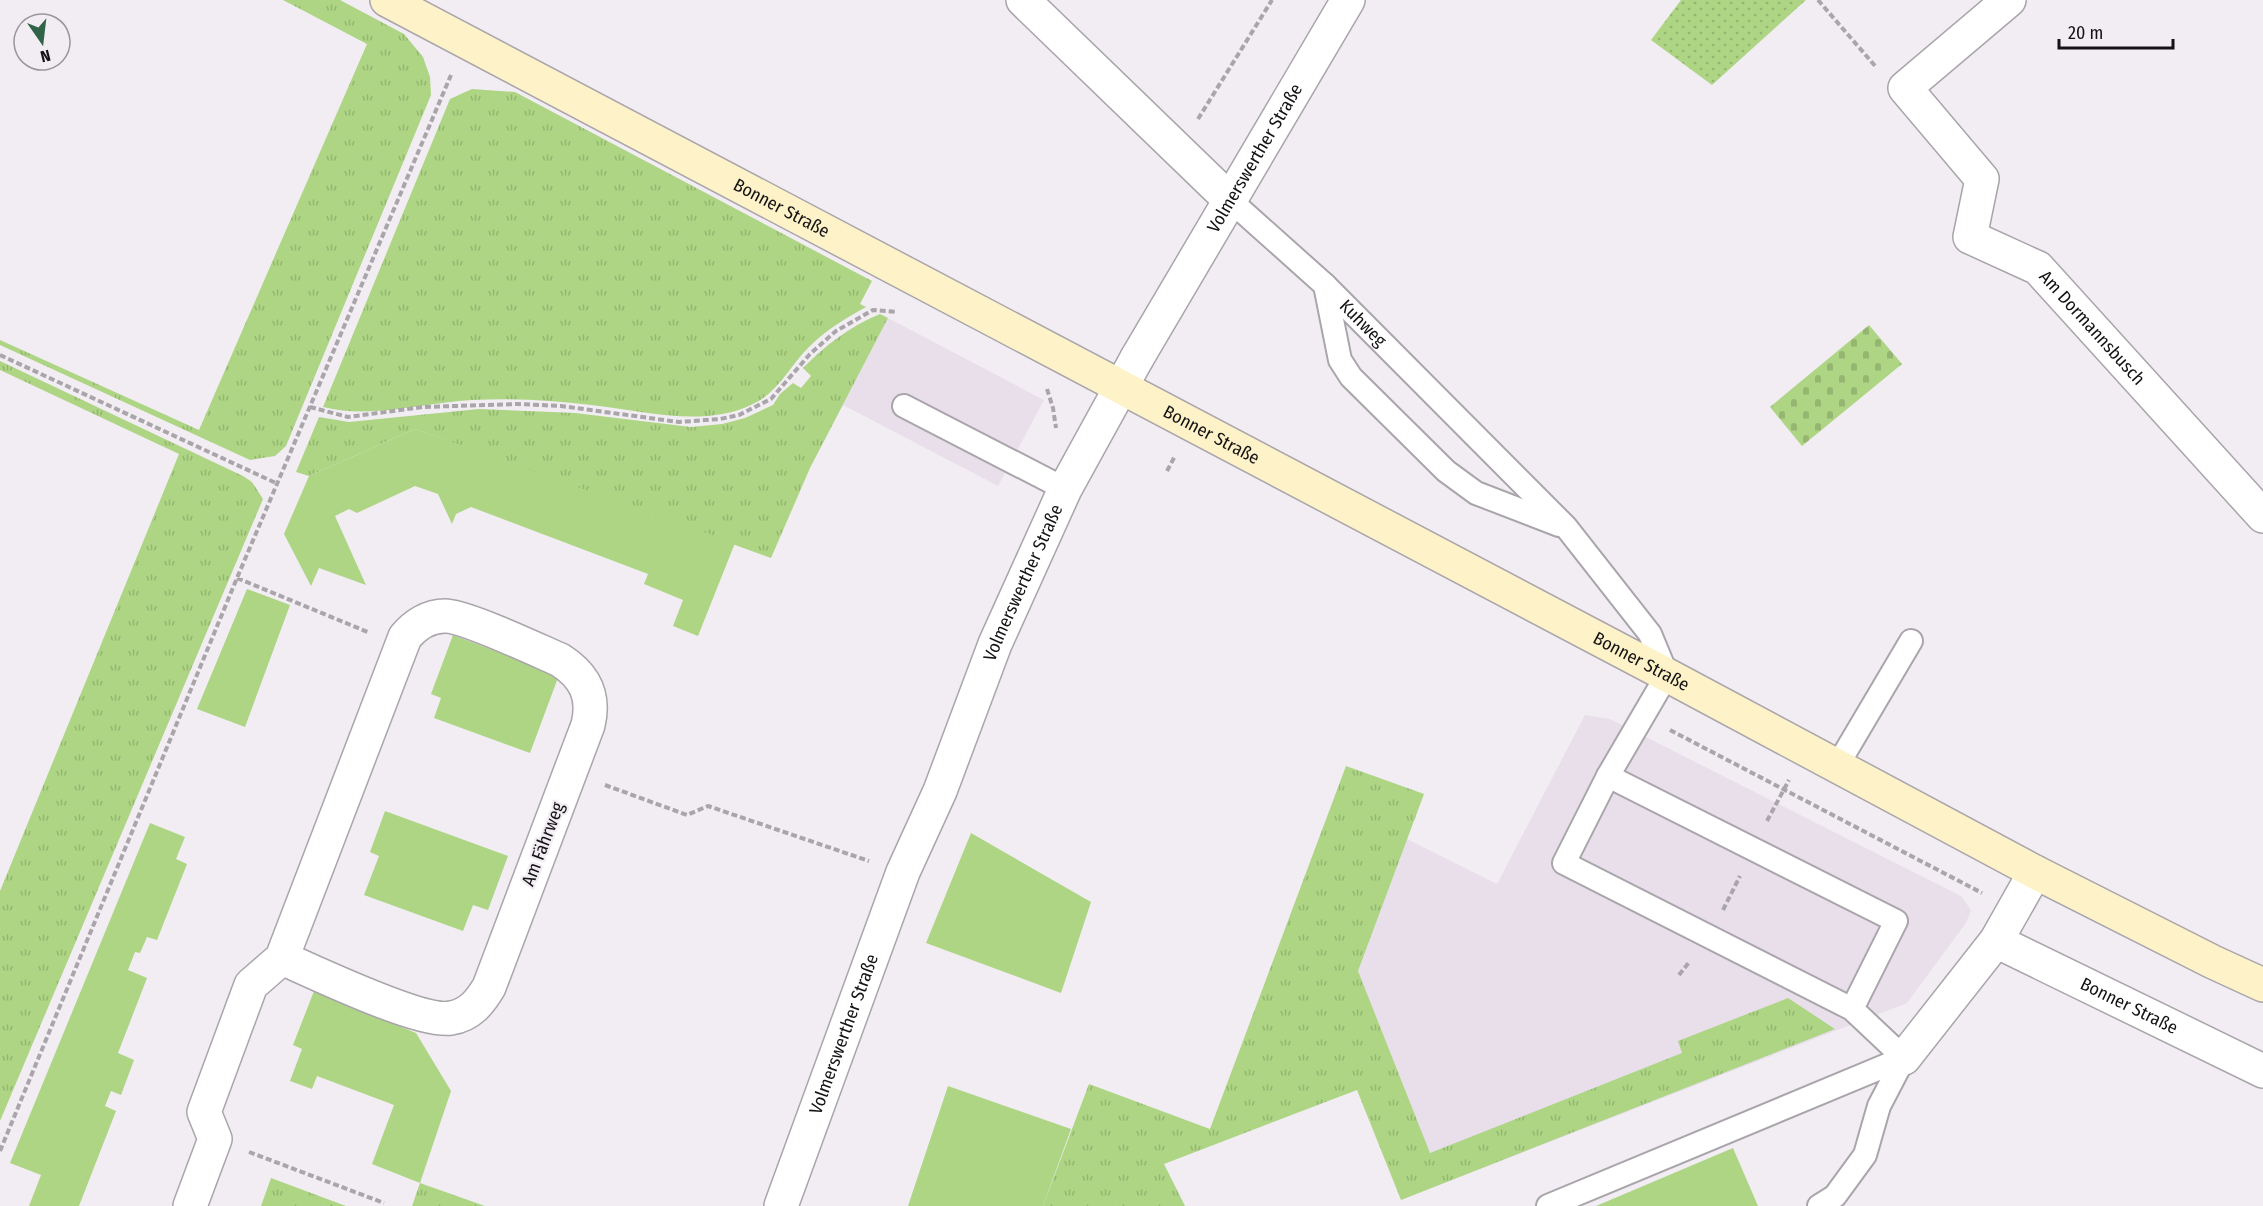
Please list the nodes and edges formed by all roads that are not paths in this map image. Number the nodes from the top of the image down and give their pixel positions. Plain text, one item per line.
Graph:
1 (387, 0) edge
2 (1023, 0) edge
3 (1348, 0) edge
4 (2009, 0) edge
5 (1231, 201) junction
6 (1324, 285) junction
7 (1119, 388) junction
8 (904, 406) dead end
9 (1065, 489) junction
10 (2263, 516) edge
11 (1566, 527) junction
12 (1911, 641) dead end
13 (1667, 675) junction
14 (1837, 766) junction
15 (1608, 776) junction
16 (2035, 872) junction
17 (1996, 941) junction
18 (282, 958) junction
19 (2263, 984) edge
20 (1852, 1009) junction
21 (1904, 1058) junction
22 (2263, 1071) edge
23 (190, 1206) edge
24 (781, 1206) edge
25 (1548, 1206) edge
26 (1819, 1206) edge

1 - 7 main road, Bonner Straße
2 - 5 street, Kuhweg
3 - 5 street, Volmerswerther Straße
4 - 10 street, Am Dormannsbusch
5 - 6 lane, Kuhweg
5 - 7 street, Volmerswerther Straße
6 - 11 lane, Kuhweg
6 - 11 lane
7 - 9 street, Volmerswerther Straße
7 - 13 main road, Bonner Straße
8 - 9 lane
9 - 24 street, Volmerswerther Straße
11 - 13 lane, Kuhweg
12 - 14 lane
13 - 14 main road, Bonner Straße
13 - 15 lane
14 - 16 main road, Bonner Straße
15 - 20 lane
15 - 20 lane
16 - 17 street
16 - 19 main road, Bonner Straße
17 - 21 street
17 - 22 street, Bonner Straße
18 - 18 street, Am Fährweg
18 - 23 street, Am Fährweg
20 - 21 lane
21 - 25 lane
21 - 26 lane

